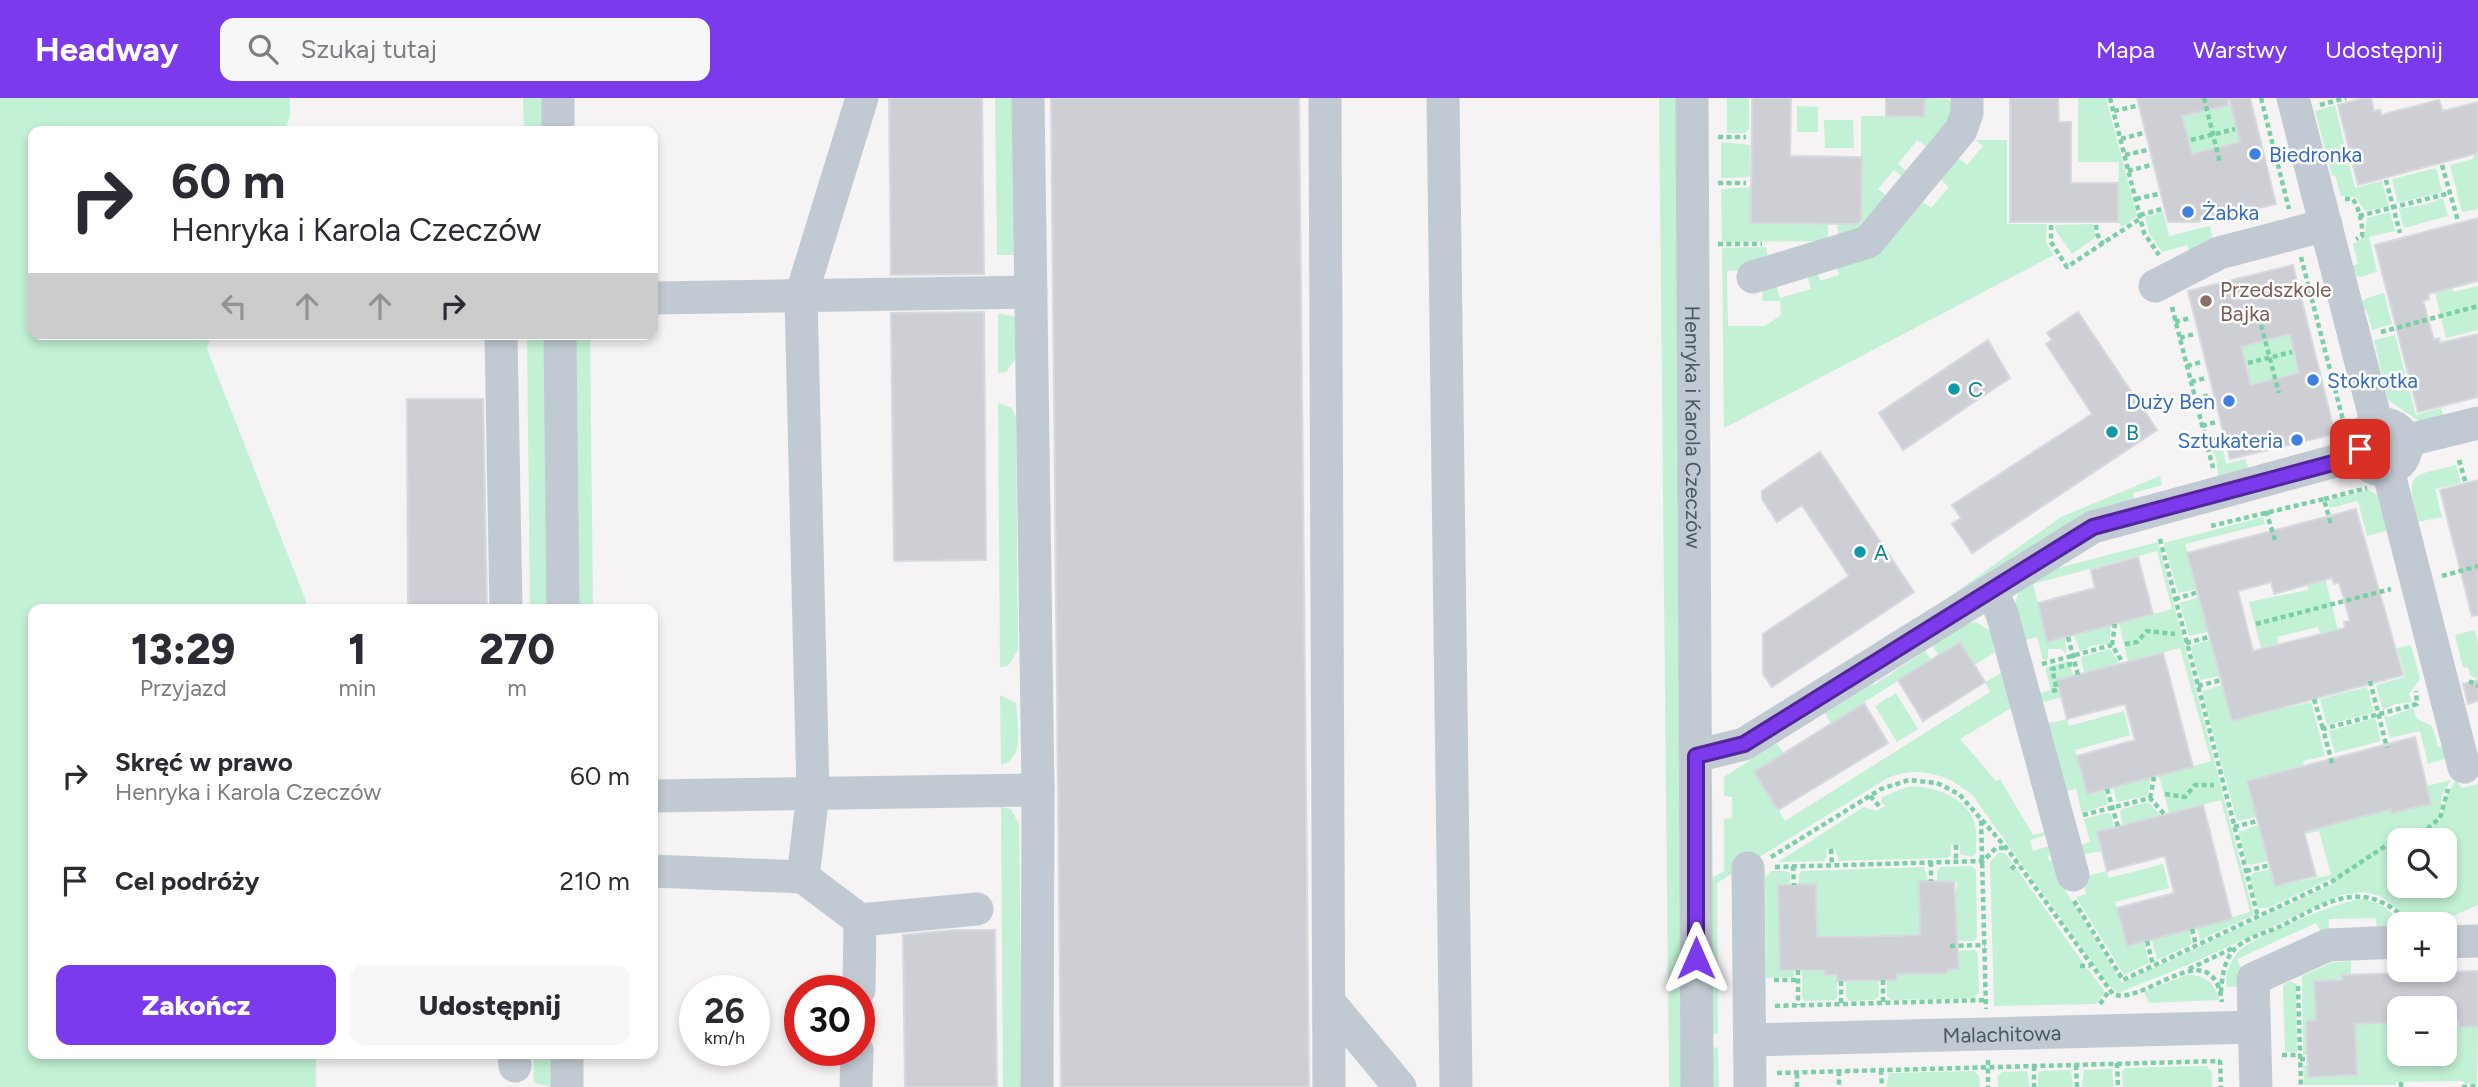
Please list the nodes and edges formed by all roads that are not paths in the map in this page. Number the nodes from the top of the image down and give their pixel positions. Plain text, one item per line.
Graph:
1 (558, 98) edge
2 (862, 98) edge
3 (1028, 98) edge
4 (1325, 98) edge
5 (1443, 98) edge
6 (1692, 98) edge
7 (1966, 98) edge
8 (2306, 101) edge
9 (558, 126) edge
10 (2326, 225) junction
11 (1753, 277) dead end
12 (2164, 281) road end
13 (1031, 292) junction
14 (801, 296) junction
15 (658, 298) edge
16 (501, 340) edge
17 (560, 340) edge
18 (2478, 423) edge
19 (2391, 433) junction
20 (2363, 453) junction
21 (1992, 591) junction
22 (506, 604) edge
23 (563, 604) edge
24 (1696, 756) junction
25 (2464, 767) dead end
26 (1038, 790) junction
27 (813, 793) junction
28 (658, 796) edge
29 (1760, 866) road end
30 (658, 871) edge
31 (2073, 875) road end
32 (803, 877) junction
33 (977, 909) dead end
34 (860, 920) junction
35 (2478, 941) edge
36 (2457, 942) edge
37 (2387, 943) edge
38 (859, 975) edge
39 (1329, 1002) junction
40 (2254, 1027) junction
41 (1750, 1040) junction
42 (567, 1059) edge
43 (857, 1066) edge
44 (1757, 1080) edge
45 (567, 1087) edge
46 (856, 1087) edge
47 (1037, 1087) edge
48 (1329, 1087) edge
49 (1400, 1087) edge
50 (1456, 1087) edge
51 (1697, 1087) edge
52 (2256, 1087) edge

1 - 9 street
2 - 14 street
3 - 13 street
4 - 39 street
5 - 50 street
6 - 24 street, Henryka i Karola Czeczów
7 - 11 street
8 - 10 street
10 - 12 street
10 - 19 street
13 - 14 street
13 - 26 street
14 - 15 street
14 - 27 street
16 - 22 street
17 - 23 street
18 - 19 street
19 - 20 street
20 - 21 street
20 - 25 street
21 - 24 street
21 - 31 street
24 - 51 street, Henryka i Karola Czeczów
26 - 27 street
26 - 47 street
27 - 28 street
27 - 32 street
29 - 41 street
30 - 32 street
32 - 34 street
33 - 34 street
34 - 38 street
35 - 36 street
37 - 40 street
39 - 48 street
39 - 49 street
40 - 41 street, Malachitowa
40 - 52 street
41 - 44 street
42 - 45 street
43 - 46 street

